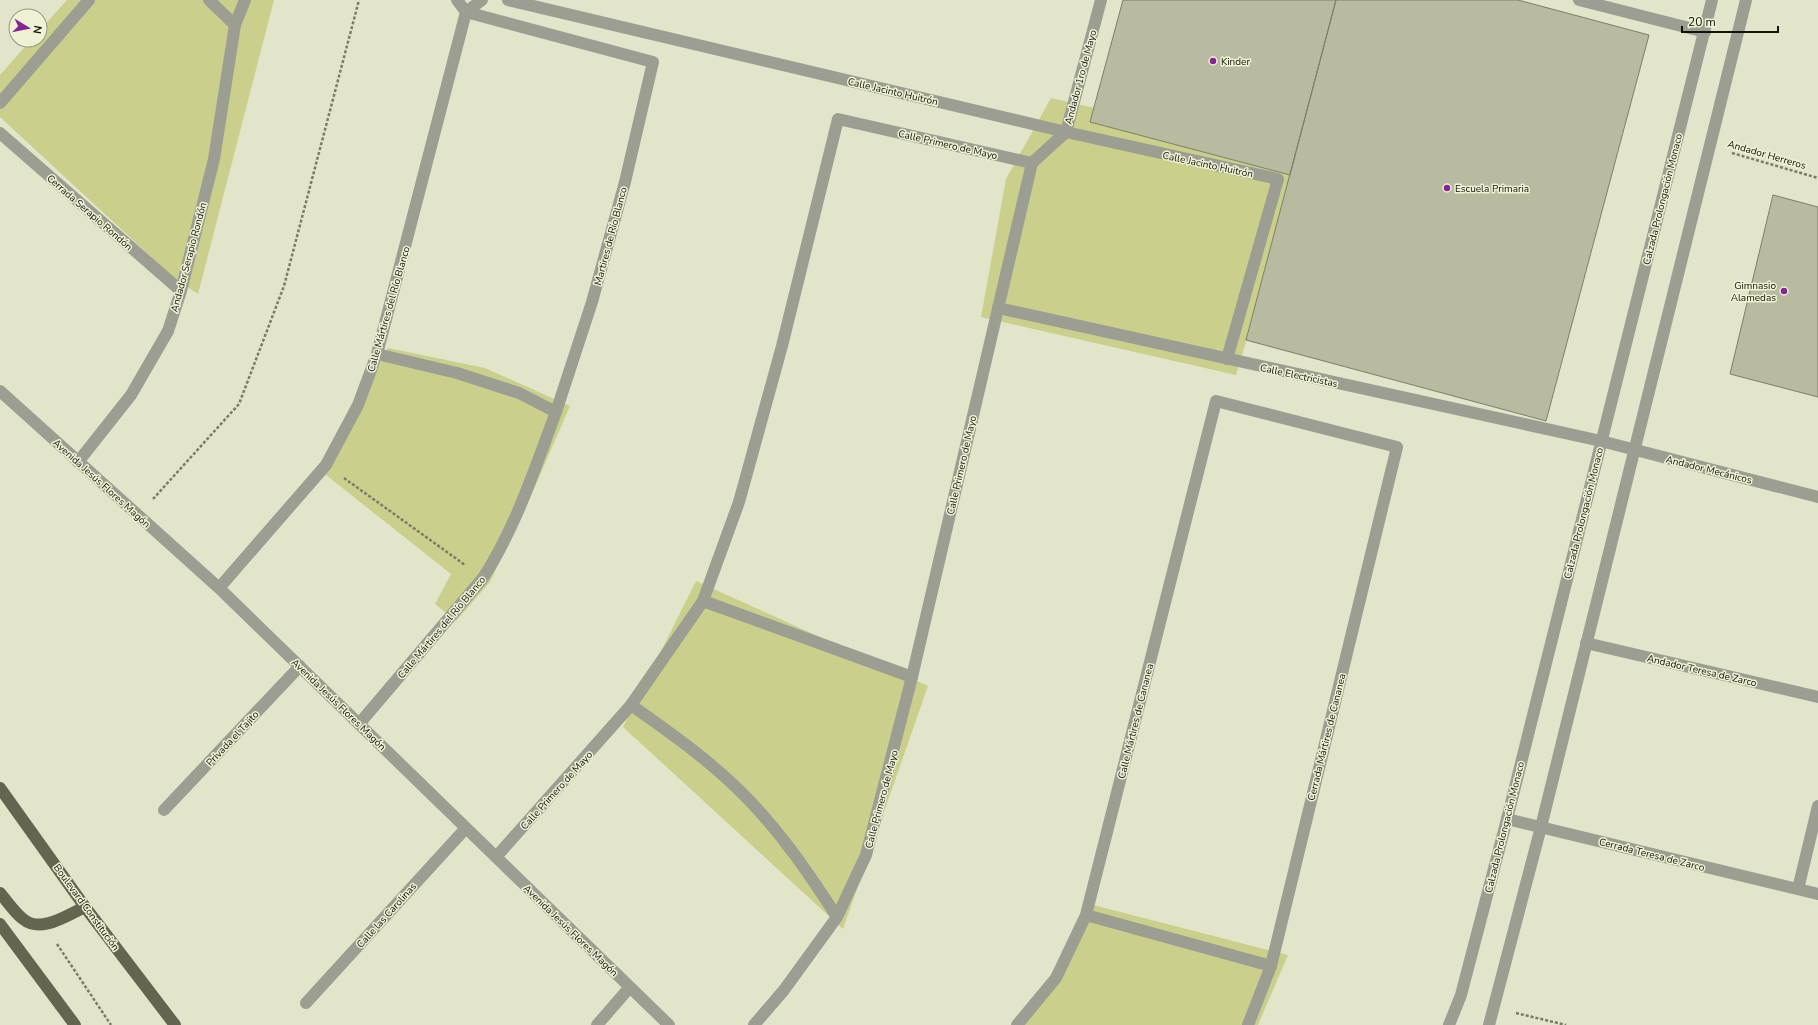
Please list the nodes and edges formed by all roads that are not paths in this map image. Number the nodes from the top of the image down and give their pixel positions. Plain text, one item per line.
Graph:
1 (89, 0) edge
2 (209, 0) edge
3 (245, 0) edge
4 (457, 0) edge
5 (482, 0) edge
6 (508, 0) edge
7 (1101, 0) edge
8 (1579, 0) edge
9 (1712, 0) edge
10 (1746, 0) edge
11 (466, 12) junction
12 (235, 25) junction
13 (1705, 32) junction
14 (0, 103) edge
15 (1066, 132) junction
16 (0, 133) edge
17 (1032, 163) junction
18 (181, 291) junction
19 (998, 308) junction
20 (377, 354) junction
21 (1228, 359) junction
22 (0, 391) edge
23 (556, 412) junction
24 (1601, 441) junction
25 (1396, 447) joint
26 (1634, 450) junction
27 (78, 462) junction
28 (1818, 497) edge
29 (219, 588) junction
30 (703, 601) junction
31 (1586, 642) junction
32 (300, 666) junction
33 (912, 677) junction
34 (1818, 697) edge
35 (632, 705) junction
36 (359, 724) junction
37 (0, 788) edge
38 (1818, 806) edge
39 (164, 810) dead end
40 (1507, 819) junction
41 (1541, 827) junction
42 (466, 828) junction
43 (496, 857) junction
44 (1798, 889) junction
45 (0, 893) edge
46 (1818, 894) edge
47 (86, 907) junction
48 (1086, 915) junction
49 (837, 917) junction
50 (0, 924) edge
51 (1271, 966) junction
52 (630, 987) junction
53 (306, 1003) dead end
54 (75, 1025) edge
55 (175, 1025) edge
56 (597, 1025) edge
57 (669, 1025) edge
58 (754, 1025) edge
59 (1017, 1025) edge
60 (1248, 1025) edge
61 (1450, 1025) edge
62 (1489, 1025) edge

1 - 14 street
2 - 12 street
3 - 12 street, Andador Serapio Rondón
4 - 11 street
5 - 11 street
6 - 15 street, Calle Jacinto Huitrón
7 - 15 street, Andador 1ro de Mayo
8 - 13 street
9 - 13 street, Calzada Prolongación Monaco
10 - 26 street
11 - 20 street, Calle Mártires del Río Blanco
11 - 23 street, Martires de Río Blanco
12 - 18 street, Andador Serapio Rondón
13 - 24 street, Calzada Prolongación Monaco
15 - 17 street, Andador 1ro de Mayo
15 - 21 street, Calle Jacinto Huitrón
16 - 18 street, Cerrada Serapio Rondón
17 - 19 street, Calle Primero de Mayo
17 - 30 street, Calle Primero de Mayo
18 - 27 street, Andador Serapio Rondón
19 - 21 street, Calle Electricistas
19 - 33 street, Calle Primero de Mayo
20 - 23 street
20 - 29 street, Calle Mártires del Río Blanco
21 - 24 street, Calle Electricistas
22 - 27 street, Avenida Jesús Flores Magón
23 - 36 street, Calle Mártires del Río Blanco
24 - 26 street, Andador Mecánicos
24 - 40 street, Calzada Prolongación Monaco
25 - 48 street, Calle Mártires de Cananea
25 - 51 street, Cerrada Mártires de Cananea
26 - 28 street, Andador Mecánicos
26 - 31 street
27 - 29 street, Avenida Jesús Flores Magón
29 - 32 street, Avenida Jesús Flores Magón
30 - 33 street
30 - 35 street, Calle Primero de Mayo
31 - 34 street, Andador Teresa de Zarco
31 - 41 street
32 - 36 street, Avenida Jesús Flores Magón
32 - 39 street, Privada el Tajito
33 - 49 street, Calle Primero de Mayo
35 - 43 street, Calle Primero de Mayo
35 - 49 street
36 - 42 street, Avenida Jesús Flores Magón
37 - 47 main road, Boulevard Constitución
38 - 44 street
40 - 41 street, Cerrada Teresa de Zarco
40 - 61 street, Calzada Prolongación Monaco
41 - 44 street, Cerrada Teresa de Zarco
41 - 62 street
42 - 43 street, Avenida Jesús Flores Magón
42 - 53 street, Calle las Carolinas
43 - 52 street, Avenida Jesús Flores Magón
44 - 46 street, Cerrada Teresa de Zarco
45 - 47 main road
47 - 55 main road, Boulevard Constitución
48 - 51 street
48 - 59 street, Calle Mártires de Cananea
49 - 58 street, Calle Primero de Mayo
50 - 54 main road
51 - 60 street, Cerrada Mártires de Cananea
52 - 56 street
52 - 57 street, Avenida Jesús Flores Magón

